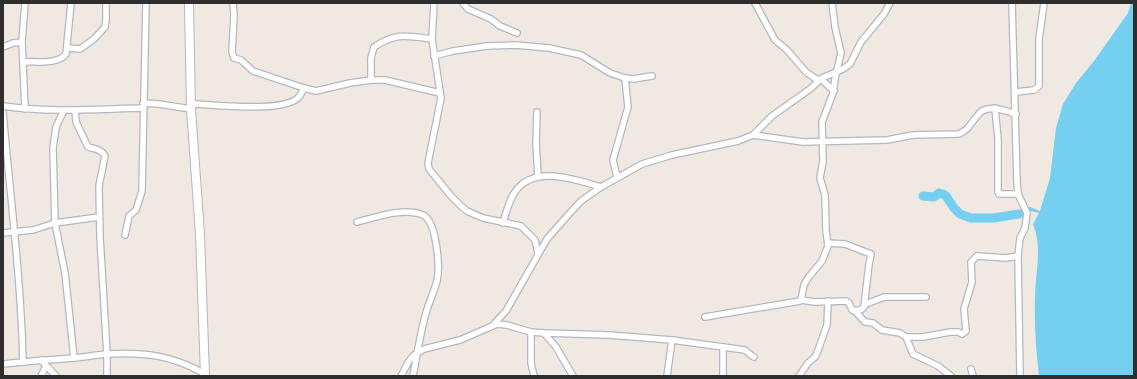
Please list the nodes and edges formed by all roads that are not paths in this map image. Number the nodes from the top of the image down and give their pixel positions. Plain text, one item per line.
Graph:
1 (25, 3) edge
2 (71, 3) edge
3 (106, 3) edge
4 (146, 3) edge
5 (189, 3) edge
6 (233, 3) edge
7 (434, 3) edge
8 (462, 3) edge
9 (755, 3) edge
10 (832, 3) edge
11 (890, 3) edge
12 (1012, 3) edge
13 (1044, 3) edge
14 (517, 33) dead end
15 (432, 39) junction
16 (22, 42) junction
17 (3, 47) edge
18 (67, 48) junction
19 (434, 56) junction
20 (24, 62) junction
21 (838, 71) junction
22 (652, 76) dead end
23 (625, 78) junction
24 (820, 79) junction
25 (371, 80) junction
26 (304, 88) junction
27 (834, 91) junction
28 (1015, 92) junction
29 (440, 93) junction
30 (3, 106) edge
31 (143, 106) junction
32 (995, 108) junction
33 (25, 109) junction
34 (191, 109) junction
35 (64, 110) junction
36 (75, 110) junction
37 (3, 112) edge
38 (537, 112) dead end
39 (1016, 114) junction
40 (753, 135) junction
41 (822, 141) junction
42 (5, 153) edge
43 (538, 177) junction
44 (618, 177) junction
45 (601, 187) junction
46 (1018, 194) junction
47 (99, 217) junction
48 (55, 222) junction
49 (357, 222) dead end
50 (503, 223) junction
51 (15, 232) junction
52 (3, 233) edge
53 (126, 235) dead end
54 (828, 243) junction
55 (538, 253) junction
56 (1018, 256) junction
57 (926, 297) dead end
58 (801, 300) junction
59 (828, 300) junction
60 (866, 304) junction
61 (854, 311) junction
62 (705, 317) dead end
63 (493, 325) junction
64 (531, 332) junction
65 (544, 334) junction
66 (906, 337) junction
67 (672, 340) junction
68 (723, 347) junction
69 (418, 352) junction
70 (107, 354) junction
71 (754, 357) dead end
72 (74, 358) junction
73 (41, 360) junction
74 (23, 362) junction
75 (3, 364) edge
76 (46, 366) junction
77 (971, 369) dead end
78 (205, 375) edge
79 (41, 376) edge
80 (56, 376) edge
81 (107, 376) edge
82 (401, 376) edge
83 (413, 376) edge
84 (534, 376) edge
85 (573, 376) edge
86 (667, 376) edge
87 (724, 376) edge
88 (798, 376) edge
89 (951, 376) edge
90 (973, 376) edge
91 (1020, 376) edge

1 - 16 street
2 - 18 street
3 - 18 street
4 - 31 street
5 - 34 main road
6 - 26 street
7 - 15 street
8 - 14 street
9 - 24 street
10 - 21 street
11 - 21 street
12 - 28 street
13 - 28 street
15 - 19 street
15 - 25 street
16 - 17 street
16 - 20 street
18 - 20 street
19 - 23 street
19 - 29 street
20 - 33 street
21 - 24 street
21 - 27 street
22 - 23 street
23 - 44 street
24 - 27 street
24 - 40 street
25 - 26 street
25 - 29 street
26 - 34 street
27 - 41 street
28 - 39 street
29 - 50 street
30 - 33 street
31 - 34 street
31 - 36 street
31 - 53 street
32 - 39 street
32 - 41 street
32 - 46 street
33 - 35 street
34 - 78 main road
35 - 36 street
35 - 48 street
36 - 47 street
37 - 42 street
38 - 43 street
39 - 46 street
40 - 41 street
40 - 44 street
41 - 54 street
42 - 51 street
43 - 45 street
43 - 50 street
44 - 45 street
45 - 55 street
46 - 56 street
47 - 48 street
47 - 70 street
48 - 51 street
48 - 72 street
49 - 69 street
50 - 55 street
51 - 52 street
51 - 74 street
54 - 58 street
54 - 60 street
55 - 63 street
56 - 66 street
56 - 91 street
57 - 60 street
58 - 59 street
58 - 62 street
59 - 61 street
59 - 88 street
60 - 61 street
61 - 66 street
63 - 64 street
63 - 69 street
64 - 65 street
64 - 84 street
65 - 67 street
65 - 85 street
66 - 89 street
67 - 68 street
67 - 86 street
68 - 71 street
68 - 87 street
69 - 82 street
69 - 83 street
70 - 72 street
70 - 78 street
70 - 81 street
72 - 73 street
73 - 74 street
73 - 76 street
74 - 75 street
76 - 79 street
76 - 80 street
77 - 90 street

